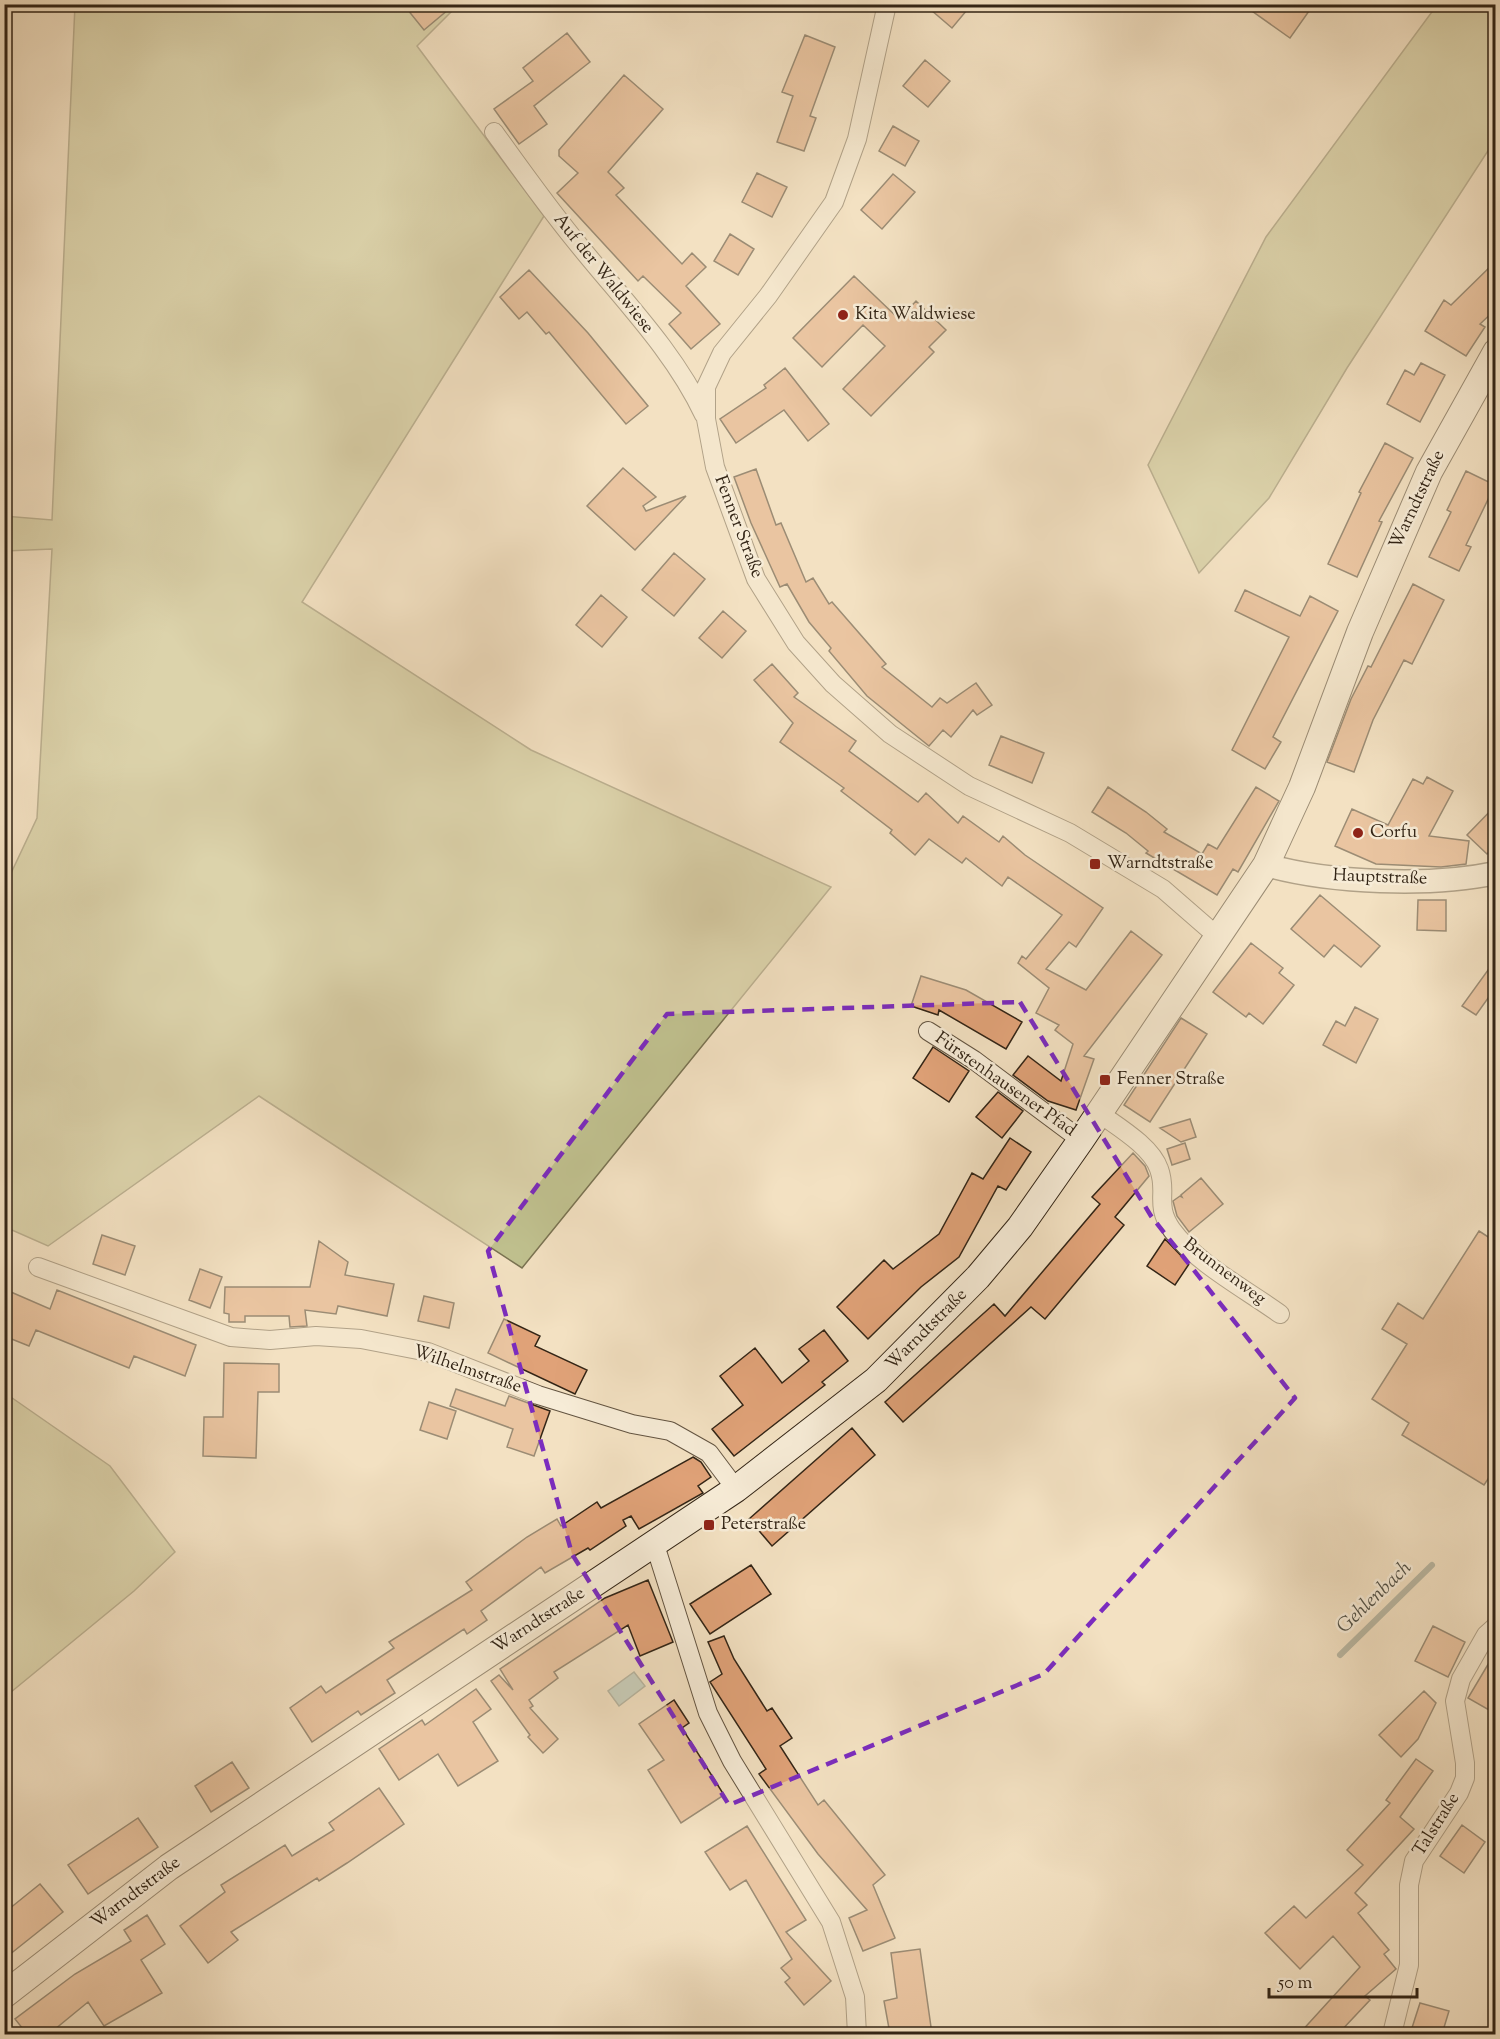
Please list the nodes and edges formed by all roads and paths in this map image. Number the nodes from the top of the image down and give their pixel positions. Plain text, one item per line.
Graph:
1 (887, 4) edge
2 (494, 132) dead end
3 (1496, 352) edge
4 (706, 419) junction
5 (1266, 865) junction
6 (1496, 873) edge
7 (1217, 936) junction
8 (928, 1031) dead end
9 (1099, 1113) junction
10 (1081, 1140) junction
11 (38, 1267) dead end
12 (1280, 1314) dead end
13 (736, 1489) junction
14 (655, 1545) junction
15 (1496, 1626) edge
16 (4, 1995) edge
17 (857, 2034) edge
18 (1392, 2034) edge

1 - 4 street, Fenner Straße
2 - 4 street, Auf der Waldwiese
3 - 5 main road, Warndtstraße
4 - 7 street, Fenner Straße
5 - 6 street, Hauptstraße
5 - 7 main road, Warndtstraße
7 - 9 main road, Warndtstraße
8 - 10 street, Fürstenhausener Pfad
9 - 10 main road, Warndtstraße
9 - 12 street, Brunnenweg
10 - 13 main road, Warndtstraße
11 - 13 street, Wilhelmstraße
13 - 14 main road, Warndtstraße
14 - 16 main road, Warndtstraße
14 - 17 street
15 - 18 street, Talstraße

